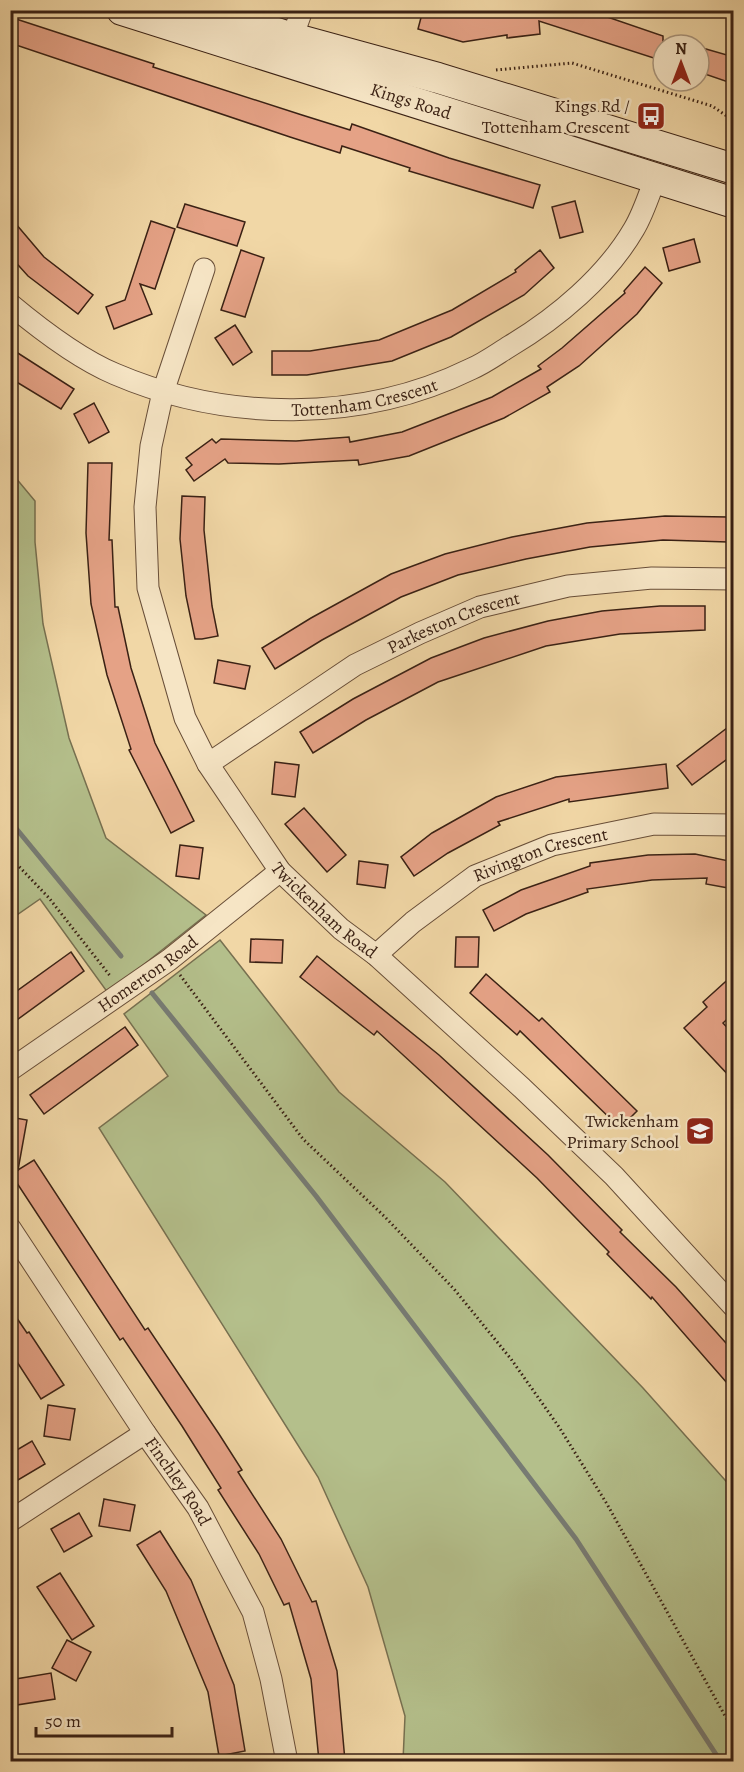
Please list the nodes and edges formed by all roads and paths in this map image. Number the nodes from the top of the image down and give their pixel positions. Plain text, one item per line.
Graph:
1 (122, 10) edge
2 (206, 10) edge
3 (302, 10) edge
4 (292, 38) junction
5 (495, 70) dead end
6 (734, 121) edge
7 (734, 169) edge
8 (655, 179) junction
9 (734, 202) edge
10 (204, 269) dead end
11 (10, 304) edge
12 (163, 392) junction
13 (734, 579) edge
14 (208, 764) junction
15 (734, 825) edge
16 (10, 857) edge
17 (280, 871) junction
18 (376, 955) junction
19 (169, 960) junction
20 (123, 993) junction
21 (10, 1070) edge
22 (10, 1228) edge
23 (734, 1307) edge
24 (145, 1433) junction
25 (10, 1521) edge
26 (734, 1732) edge
27 (287, 1761) edge

1 - 8 main road, Kings Road
2 - 4 main road, Kings Road
3 - 4 street
4 - 7 main road, Kings Road
5 - 6 path
8 - 9 main road, Kings Road
8 - 12 street, Tottenham Crescent
10 - 12 street, Twickenham Road
11 - 12 street, Tottenham Crescent
12 - 14 street, Twickenham Road
13 - 14 street, Parkeston Crescent
14 - 17 street, Twickenham Road
15 - 18 street, Rivington Crescent
16 - 20 path
17 - 18 street, Twickenham Road
17 - 19 street, Homerton Road
18 - 23 street, Twickenham Road
19 - 20 street, Homerton Road
19 - 26 path
20 - 21 street, Homerton Road
22 - 24 street, Finchley Road
24 - 25 street
24 - 27 street, Finchley Road

